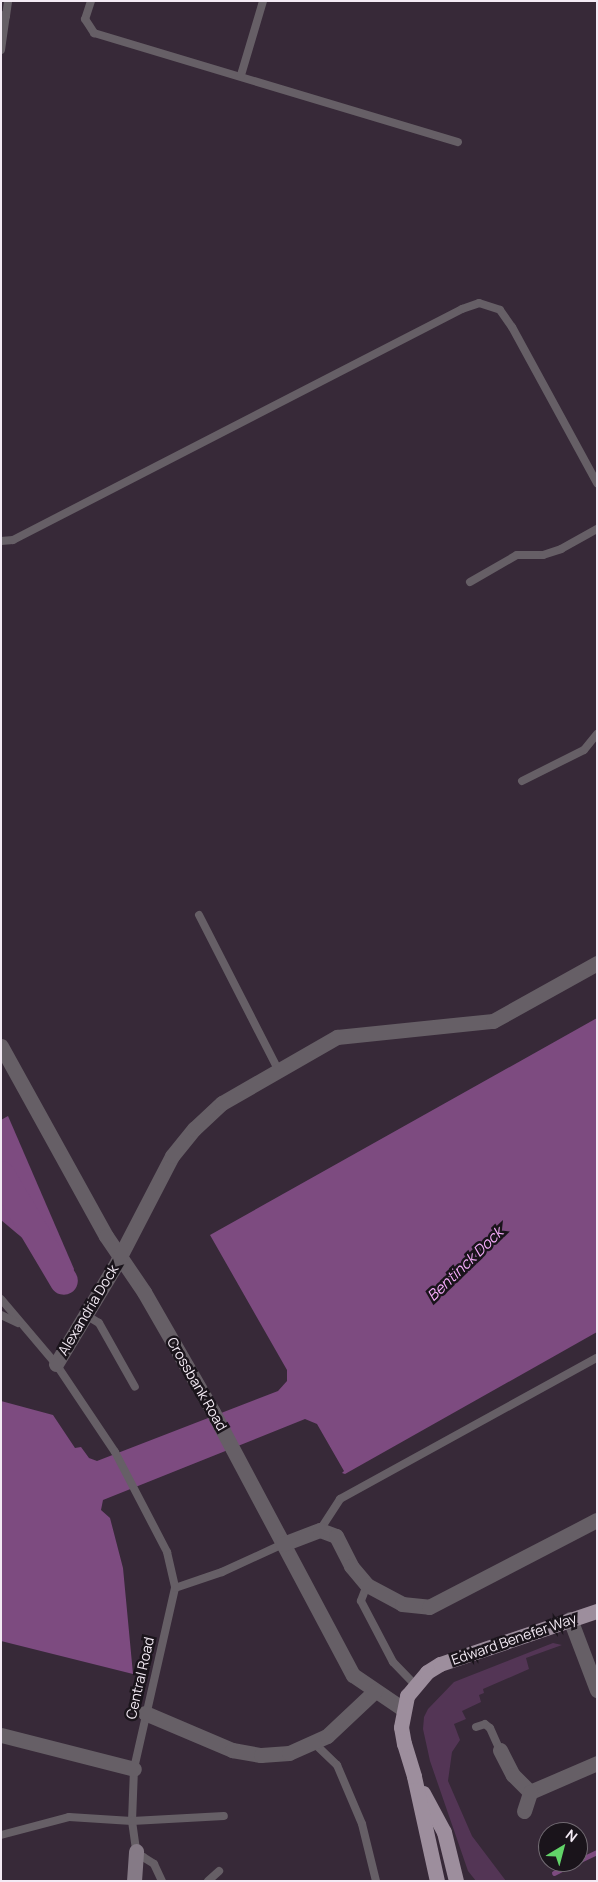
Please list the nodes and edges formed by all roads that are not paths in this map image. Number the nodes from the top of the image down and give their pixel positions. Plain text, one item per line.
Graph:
1 (8, 1) edge
2 (91, 1) edge
3 (263, 1) edge
4 (3, 15) edge
5 (1, 50) edge
6 (241, 75) junction
7 (458, 142) dead end
8 (597, 483) edge
9 (597, 529) edge
10 (1, 540) edge
11 (470, 582) dead end
12 (597, 734) edge
13 (522, 781) dead end
14 (199, 915) dead end
15 (597, 963) edge
16 (1, 1046) edge
17 (279, 1071) junction
18 (120, 1257) junction
19 (1, 1299) edge
20 (84, 1314) junction
21 (1, 1315) edge
22 (20, 1323) junction
23 (597, 1358) edge
24 (56, 1364) junction
25 (135, 1388) dead end
26 (597, 1520) edge
27 (320, 1530) junction
28 (283, 1544) junction
29 (367, 1585) junction
30 (175, 1588) junction
31 (597, 1611) edge
32 (570, 1620) junction
33 (415, 1685) junction
34 (597, 1690) edge
35 (375, 1691) junction
36 (402, 1709) junction
37 (144, 1713) junction
38 (476, 1726) dead end
39 (1, 1735) edge
40 (314, 1743) junction
41 (500, 1750) joint
42 (597, 1763) edge
43 (134, 1769) junction
44 (414, 1776) junction
45 (530, 1792) junction
46 (524, 1811) dead end
47 (224, 1816) dead end
48 (132, 1821) junction
49 (1, 1835) edge
50 (136, 1854) junction
51 (219, 1871) dead end
52 (134, 1881) edge
53 (162, 1881) edge
54 (208, 1881) edge
55 (376, 1881) edge
56 (437, 1881) edge
57 (456, 1881) edge

1 - 4 lane
2 - 6 lane
3 - 6 lane
4 - 5 lane
6 - 7 lane
8 - 10 lane
9 - 11 lane
12 - 13 lane
14 - 17 lane
15 - 17 street
16 - 18 street, Crossbank Road
17 - 18 street
18 - 20 street, Alexandria Dock
18 - 28 street, Crossbank Road
19 - 22 lane, Central Road
20 - 24 street, Alexandria Dock
20 - 25 lane
21 - 22 lane
22 - 24 lane, Central Road
23 - 27 lane
24 - 30 lane, Central Road
26 - 29 street
27 - 28 street
27 - 29 street
28 - 30 lane
28 - 35 street, Crossbank Road
29 - 33 lane
30 - 37 lane, Central Road
31 - 32 main road, Edward Benefer Way
32 - 33 main road, Edward Benefer Way
32 - 34 street
33 - 36 main road, Edward Benefer Way
35 - 36 street, Crossbank Road
35 - 40 street
36 - 44 main road
37 - 40 street
37 - 43 lane, Central Road
38 - 41 lane
39 - 43 street
40 - 55 lane
41 - 45 street
42 - 45 street
43 - 48 lane, Central Road
44 - 56 main road
44 - 57 main road
45 - 46 street
47 - 48 lane
48 - 49 lane
48 - 50 lane, Central Road
50 - 52 street
50 - 53 lane
51 - 54 lane

